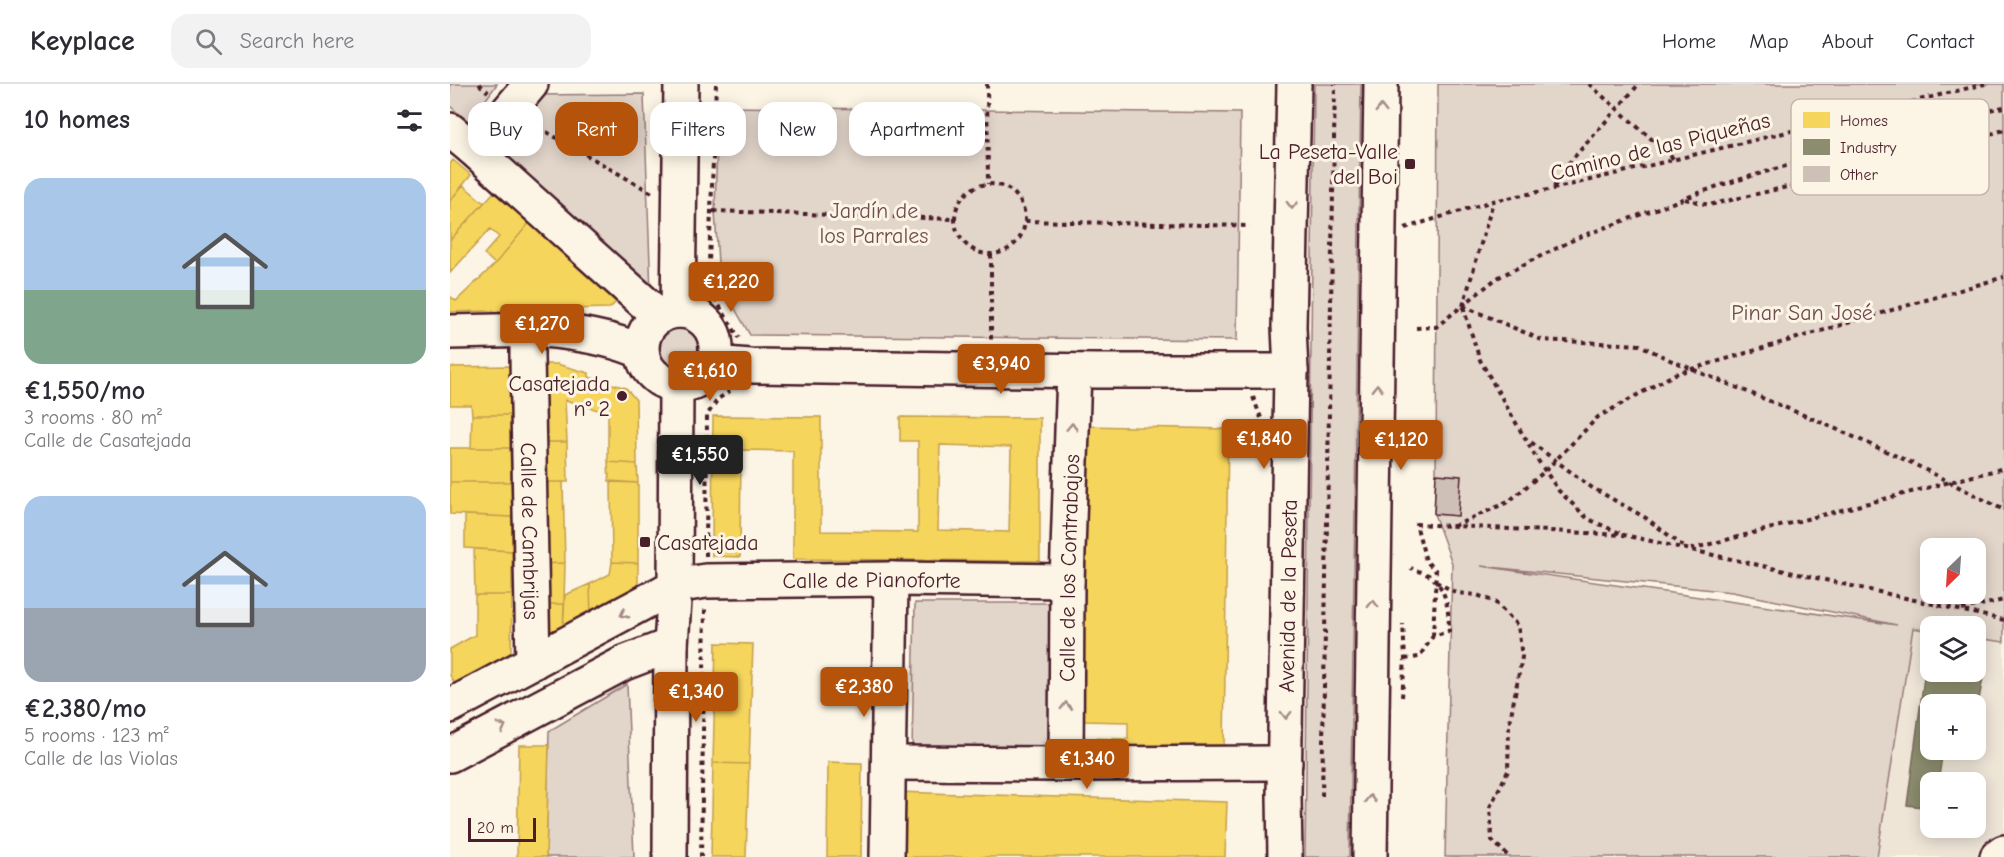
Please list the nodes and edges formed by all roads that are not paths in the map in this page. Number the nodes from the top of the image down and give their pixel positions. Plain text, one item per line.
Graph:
1 (531, 84) edge
2 (681, 84) edge
3 (1294, 84) edge
4 (1381, 84) edge
5 (461, 139) edge
6 (663, 308) junction
7 (522, 330) junction
8 (450, 332) edge
9 (642, 352) junction
10 (713, 363) junction
11 (1074, 371) junction
12 (1291, 371) junction
13 (676, 384) junction
14 (891, 579) junction
15 (1067, 581) junction
16 (675, 586) junction
17 (671, 645) junction
18 (533, 662) junction
19 (450, 706) edge
20 (450, 755) edge
21 (889, 763) junction
22 (1285, 763) junction
23 (1066, 765) junction
24 (2004, 852) edge
25 (670, 857) edge
26 (887, 857) edge
27 (1285, 857) edge
28 (1370, 857) edge
29 (1997, 857) edge

1 - 5 street
2 - 6 street
3 -> 12 street, Avenida de la Peseta
28 -> 4 street
5 - 6 street
6 - 9 street
6 - 10 street
7 - 8 street
7 - 9 street
7 - 18 street, Calle de Cambrijas
9 - 13 street
10 - 11 street
10 - 13 street
11 - 12 street
15 -> 11 street, Calle de los Contrabajos
12 -> 22 street, Avenida de la Peseta
13 - 16 street
14 - 15 street, Calle de Pianoforte
14 - 16 street, Calle de Pianoforte
14 - 21 street
23 -> 15 street, Calle de los Contrabajos
16 - 17 street
16 -> 18 street, Calle de Pianoforte
20 -> 17 street
17 - 25 street
18 - 19 street, Calle de Pianoforte
21 - 23 street
21 - 26 street
22 - 23 street
22 - 27 street, Avenida de la Peseta
24 - 29 street

